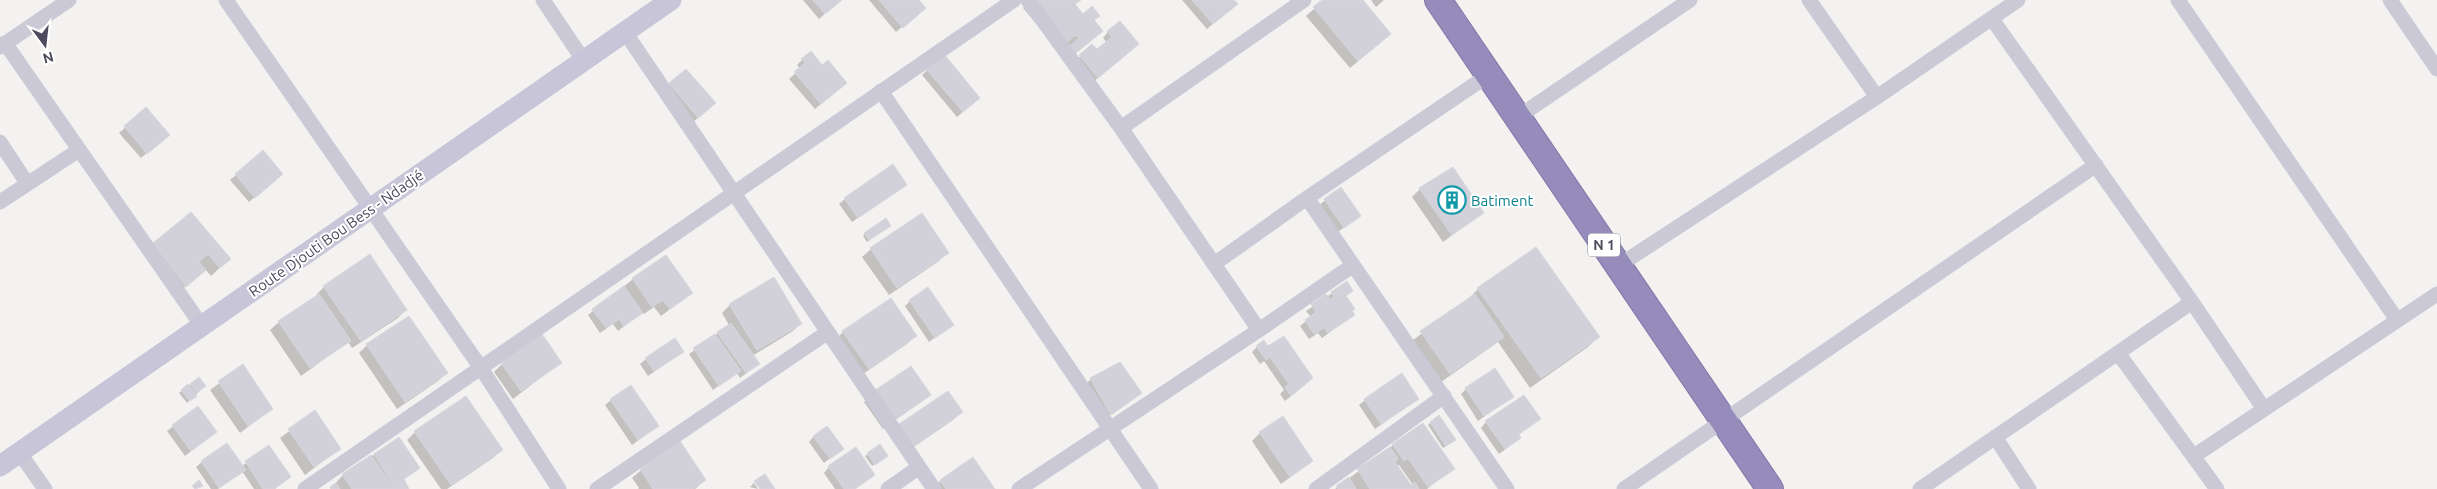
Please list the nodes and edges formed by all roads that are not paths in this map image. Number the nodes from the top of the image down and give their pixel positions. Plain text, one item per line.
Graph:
1 (69, 0) edge
2 (226, 0) edge
3 (543, 0) edge
4 (671, 0) edge
5 (1014, 0) edge
6 (1028, 0) edge
7 (1304, 0) edge
8 (1438, 0) edge
9 (1690, 0) edge
10 (1809, 0) edge
11 (2018, 0) edge
12 (2178, 0) edge
13 (2390, 0) edge
14 (1992, 19) junction
15 (625, 32) junction
16 (3, 45) edge
17 (584, 61) junction
18 (2437, 69) edge
19 (1490, 74) junction
20 (881, 91) junction
21 (1877, 97) junction
22 (1518, 116) junction
23 (1121, 128) junction
24 (0, 142) edge
25 (78, 150) junction
26 (2096, 165) junction
27 (27, 183) junction
28 (734, 193) junction
29 (1307, 198) junction
30 (0, 202) edge
31 (370, 209) junction
32 (1214, 264) junction
33 (1352, 266) junction
34 (1618, 266) junction
35 (2437, 294) edge
36 (2192, 302) junction
37 (2397, 320) junction
38 (202, 326) junction
39 (1259, 330) junction
40 (828, 332) junction
41 (2118, 353) junction
42 (481, 368) junction
43 (1444, 396) junction
44 (2264, 409) junction
45 (1724, 422) junction
46 (1109, 428) junction
47 (1995, 438) junction
48 (19, 452) junction
49 (2194, 456) junction
50 (0, 466) edge
51 (918, 468) junction
52 (45, 489) edge
53 (305, 489) edge
54 (559, 489) edge
55 (597, 489) edge
56 (888, 489) edge
57 (934, 489) edge
58 (1019, 489) edge
59 (1150, 489) edge
60 (1316, 489) edge
61 (1507, 489) edge
62 (1624, 489) edge
63 (1770, 489) edge
64 (1920, 489) edge
65 (2029, 489) edge
66 (2217, 489) edge

1 - 16 street
2 - 31 street
3 - 17 street
4 - 15 main road, Route Djouti Bou Bess - Ndadjé
5 - 20 street
6 - 23 street
7 - 23 street
8 - 19 highway, N 1
9 - 22 street
10 - 21 street
11 - 14 street
12 - 37 street
13 - 18 street
14 - 21 street
14 - 26 street
15 - 17 main road, Route Djouti Bou Bess - Ndadjé
15 - 28 street
16 - 25 street
17 - 31 main road, Route Djouti Bou Bess - Ndadjé
19 - 22 highway, N 1
19 - 29 street
20 - 28 street
20 - 46 street
21 - 34 street
22 - 34 highway, N 1
23 - 32 street
24 - 27 street
25 - 27 street
25 - 38 street
26 - 36 street
26 - 45 street
27 - 30 street
28 - 40 street
28 - 42 street
29 - 32 street
29 - 33 street
31 - 38 main road, Route Djouti Bou Bess - Ndadjé
31 - 42 street
32 - 39 street
33 - 39 street
33 - 43 street
34 - 45 highway, N 1
35 - 37 street
36 - 41 street
36 - 44 street
37 - 44 street
38 - 48 main road, Route Djouti Bou Bess - Ndadjé
39 - 46 street
40 - 51 street
40 - 55 street
41 - 47 street
41 - 49 street
42 - 53 street
42 - 54 street
43 - 60 street
43 - 61 street
44 - 49 street
45 - 62 street
45 - 63 highway, N 1
46 - 58 street
46 - 59 street
47 - 64 street
47 - 65 street
48 - 50 main road, Route Djouti Bou Bess - Ndadjé
48 - 52 street
49 - 66 street
51 - 56 street
51 - 57 street

